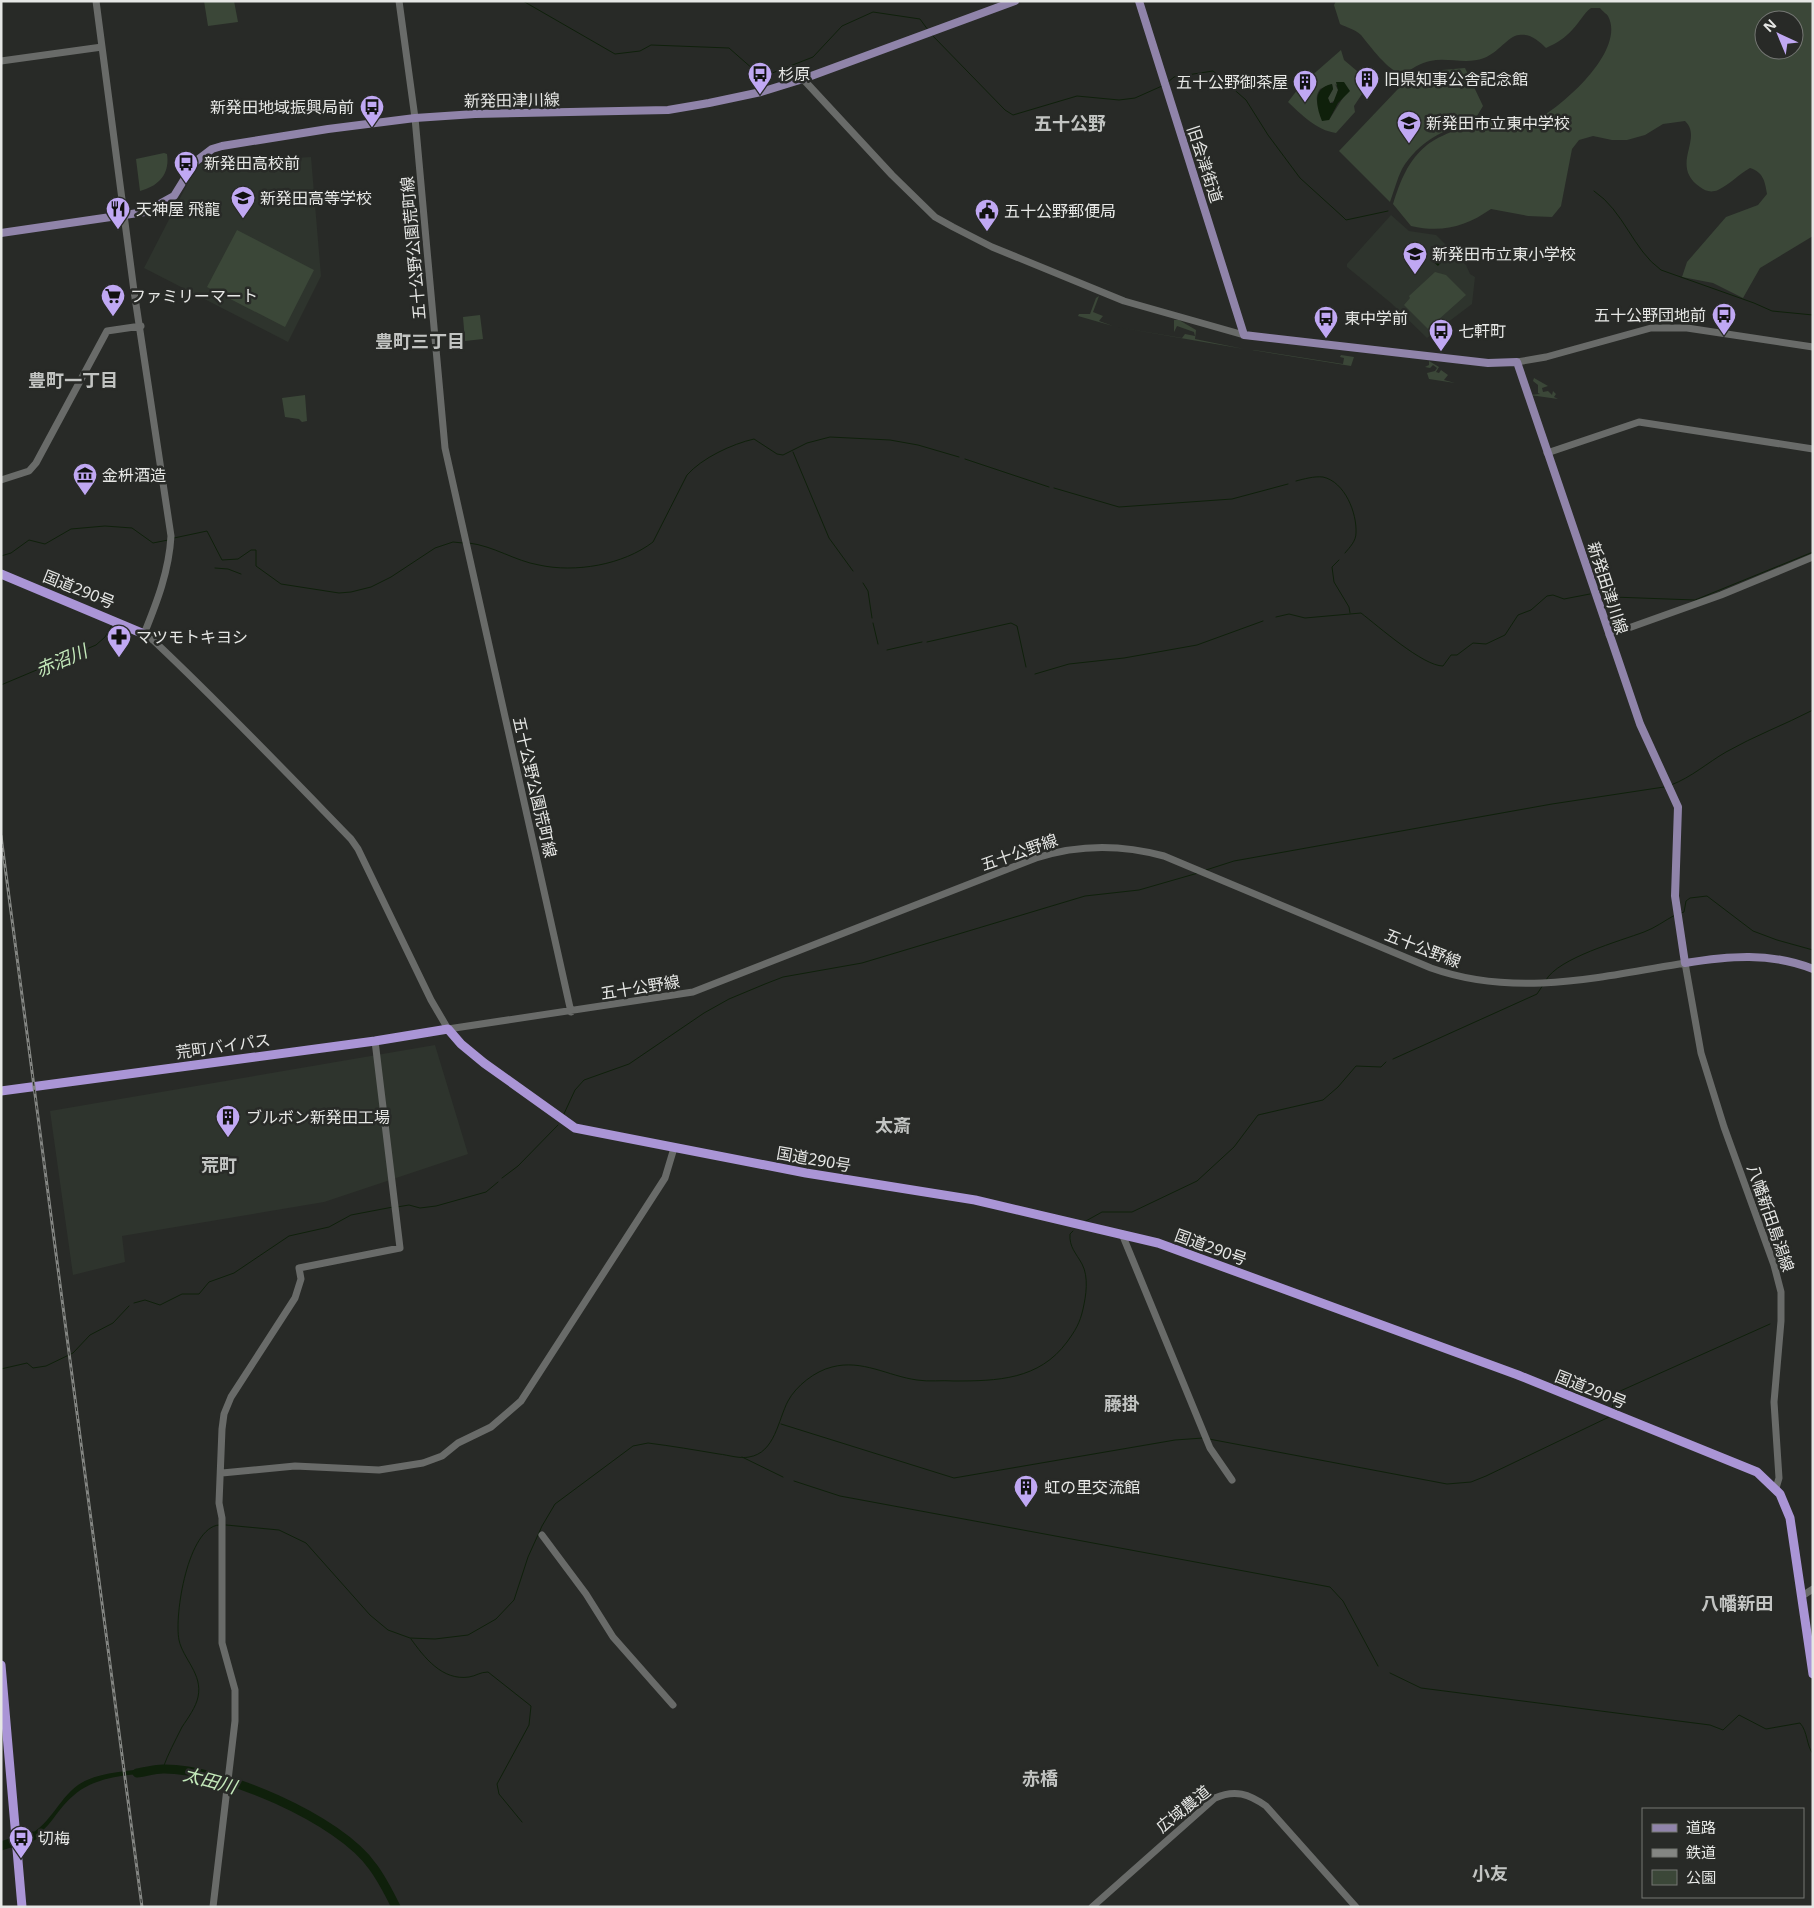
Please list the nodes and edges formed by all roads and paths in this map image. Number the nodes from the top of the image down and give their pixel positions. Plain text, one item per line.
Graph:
1 (96, 1) edge
2 (399, 1) edge
3 (1015, 1) edge
4 (1139, 1) edge
5 (102, 47) junction
6 (1, 61) edge
7 (803, 79) junction
8 (415, 118) junction
9 (124, 216) junction
10 (1, 233) edge
11 (140, 326) junction
12 (1244, 335) junction
13 (1813, 347) edge
14 (1517, 362) junction
15 (1813, 449) edge
16 (1547, 453) junction
17 (1, 480) edge
18 (1813, 557) edge
19 (1, 574) edge
20 (144, 634) junction
21 (1610, 635) junction
22 (1685, 963) junction
23 (1813, 969) edge
24 (571, 1012) junction
25 (448, 1029) junction
26 (375, 1041) junction
27 (1, 1091) edge
28 (674, 1148) junction
29 (1122, 1234) junction
30 (222, 1473) junction
31 (1232, 1480) dead end
32 (1776, 1488) junction
33 (542, 1535) dead end
34 (1813, 1589) edge
35 (1802, 1596) junction
36 (1, 1665) edge
37 (1813, 1674) edge
38 (673, 1705) dead end
39 (22, 1907) edge
40 (213, 1907) edge
41 (1092, 1907) edge
42 (1356, 1907) edge

1 - 5 street
2 - 8 street, 五十公野公園荒町線
3 - 7 main road, 新発田津川線
4 - 12 main road, 旧会津街道
5 - 6 street
5 - 9 street
7 - 8 main road, 新発田津川線
7 - 12 street
8 - 9 main road, 新発田津川線
8 - 24 street, 五十公野公園荒町線
9 - 10 main road, 新発田津川線
9 - 11 street
11 - 17 street
11 - 20 street
12 - 14 main road
13 - 14 street
14 - 16 main road, 新発田津川線
15 - 16 street
16 - 21 main road, 新発田津川線
18 - 21 street
19 - 20 highway, 国道290号
20 - 25 street
21 - 22 main road, 新発田津川線
22 - 23 main road
22 - 24 street, 五十公野線
22 - 32 street, 八幡新田島潟線
24 - 25 street, 五十公野線
25 - 26 highway, 荒町バイパス
25 - 28 highway, 国道290号
26 - 27 highway, 荒町バイパス
26 - 30 street
28 - 29 highway, 国道290号
28 - 30 street
29 - 31 street
29 - 32 highway, 国道290号
30 - 40 street
32 - 35 highway, 国道290号
33 - 38 street
34 - 35 street
35 - 37 highway, 国道290号
36 - 39 highway
41 - 42 street, 広域農道

